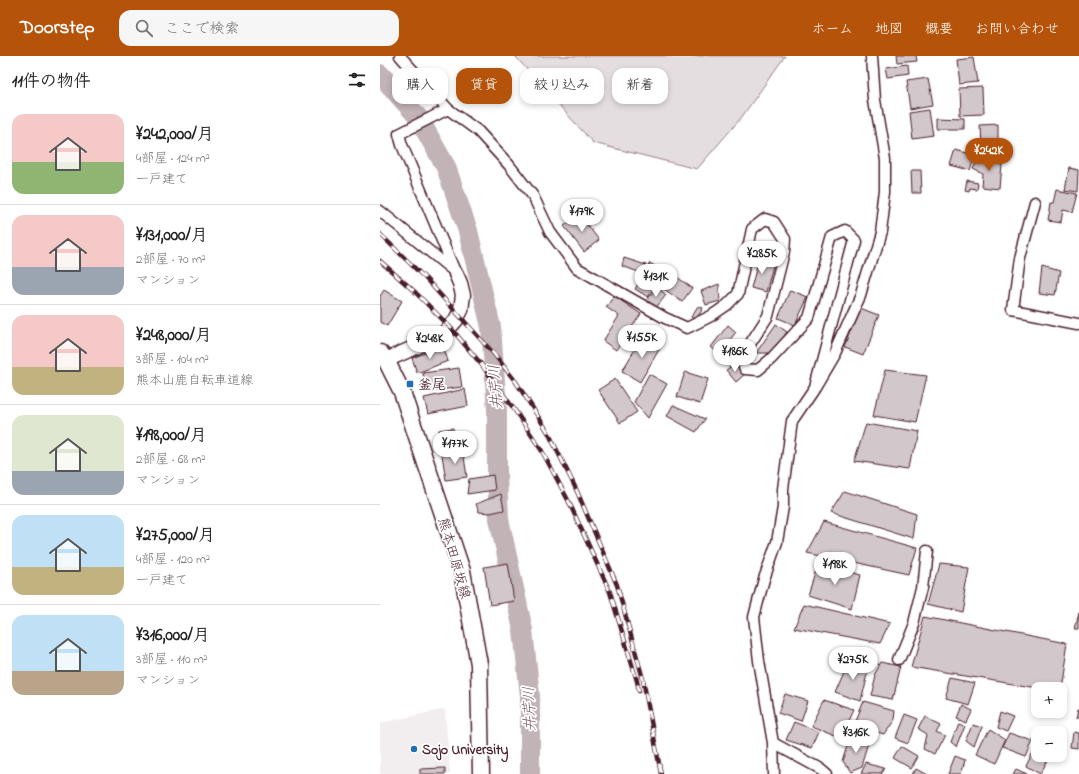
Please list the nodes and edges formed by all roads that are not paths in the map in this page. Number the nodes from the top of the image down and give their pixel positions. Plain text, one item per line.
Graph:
1 (400, 56) edge
2 (872, 56) edge
3 (448, 109) junction
4 (1035, 202) dead end
5 (380, 211) edge
6 (456, 274) junction
7 (1079, 323) edge
8 (383, 356) edge
9 (815, 387) junction
10 (927, 551) dead end
11 (899, 660) dead end
12 (773, 743) junction
13 (482, 774) edge
14 (774, 774) edge
15 (827, 774) edge

1 - 3 street
2 - 9 street
3 - 6 street
3 - 9 street
4 - 7 street
5 - 6 street
6 - 8 main road
8 - 13 main road, 熊本田原坂線
9 - 12 street
10 - 11 street
12 - 14 street
12 - 15 street

